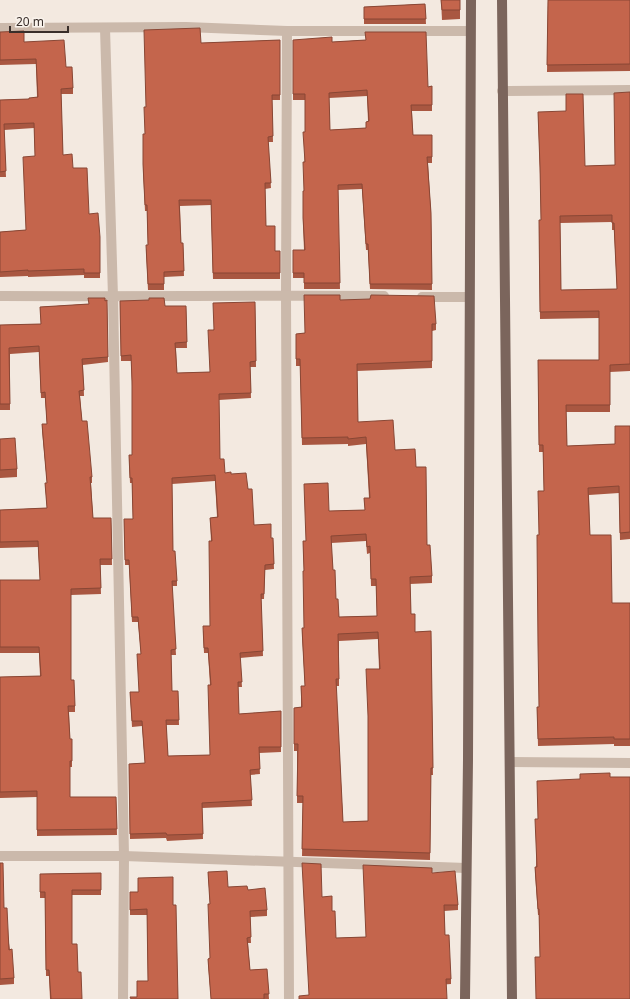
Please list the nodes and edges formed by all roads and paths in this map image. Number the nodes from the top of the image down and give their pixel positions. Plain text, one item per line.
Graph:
1 (471, 0) edge
2 (502, 0) edge
3 (0, 28) edge
4 (105, 28) junction
5 (287, 31) junction
6 (470, 31) junction
7 (630, 90) edge
8 (502, 91) junction
9 (286, 295) junction
10 (0, 296) edge
11 (398, 296) edge
12 (414, 296) edge
13 (113, 297) junction
14 (469, 297) junction
15 (510, 762) junction
16 (630, 763) edge
17 (0, 856) edge
18 (124, 856) junction
19 (289, 863) junction
20 (466, 868) junction
21 (123, 999) edge
22 (289, 999) edge
23 (465, 999) edge
24 (512, 999) edge

1 - 6 main road
2 - 8 main road
3 - 4 street
4 - 5 street
4 - 13 street
5 - 6 street
5 - 9 street
6 - 14 main road
7 - 8 street
8 - 15 main road
9 - 11 street
9 - 13 street
9 - 19 street
10 - 13 street
12 - 14 street
13 - 18 street
14 - 20 main road
15 - 16 street
15 - 24 main road
17 - 18 street
18 - 19 street
18 - 21 street
19 - 20 street
19 - 22 street
20 - 23 main road

